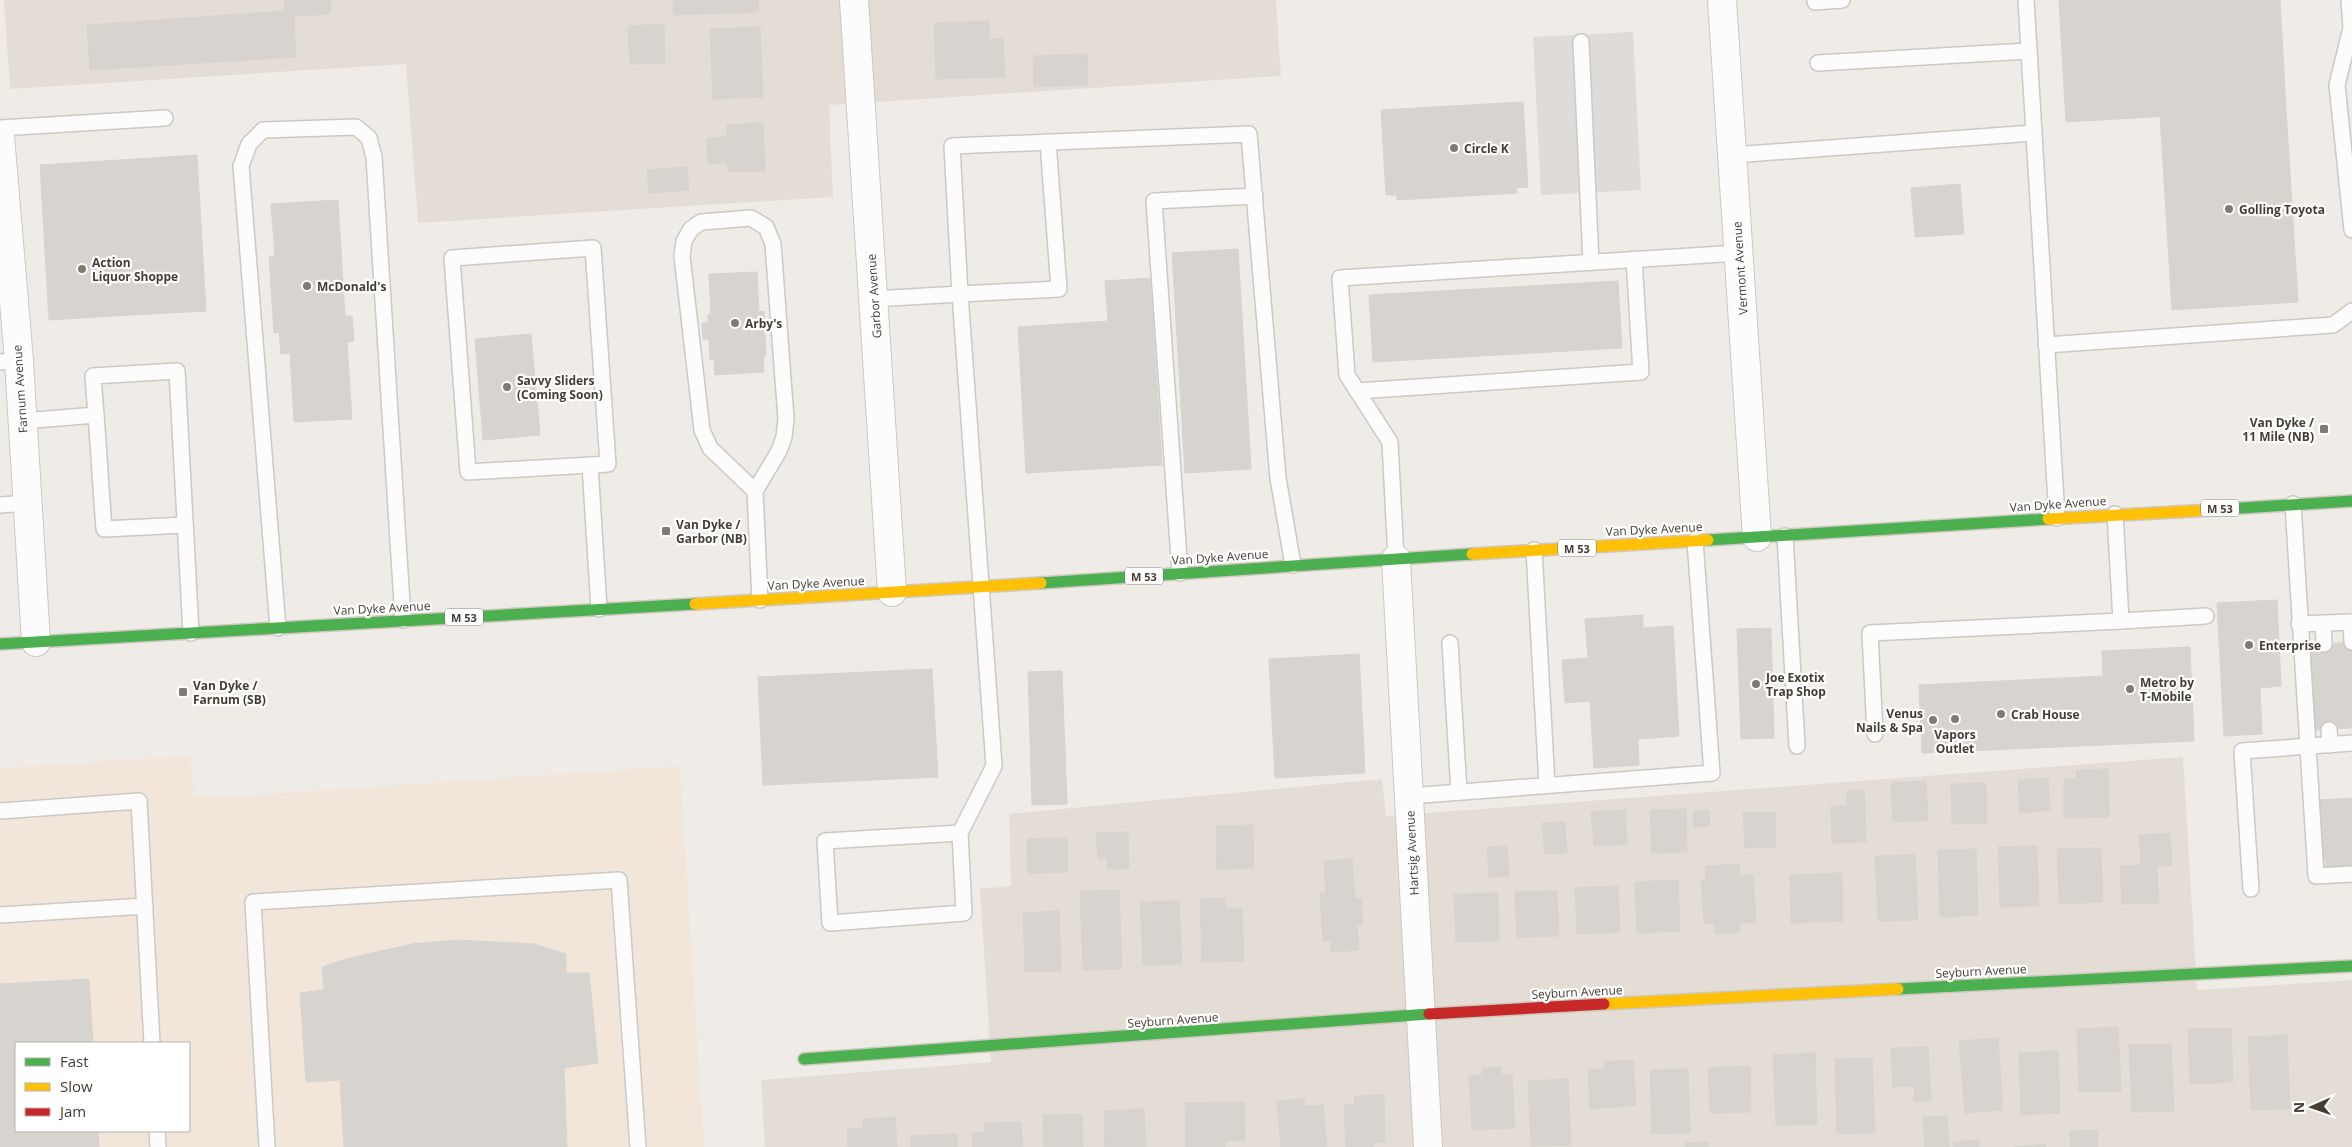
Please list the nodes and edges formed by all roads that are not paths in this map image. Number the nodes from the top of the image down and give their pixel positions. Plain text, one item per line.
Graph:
1 (854, 0) edge
2 (1722, 0) edge
3 (1842, 0) edge
4 (2026, 0) edge
5 (2350, 0) edge
6 (1815, 2) dead end
7 (1581, 42) dead end
8 (2028, 51) junction
9 (1818, 63) dead end
10 (165, 118) dead end
11 (0, 128) edge
12 (2033, 133) junction
13 (0, 136) edge
14 (1048, 142) junction
15 (1732, 155) junction
16 (1255, 196) junction
17 (2352, 230) edge
18 (1739, 253) junction
19 (1634, 259) junction
20 (1591, 262) junction
21 (960, 294) junction
22 (874, 299) junction
23 (2352, 311) edge
24 (2046, 345) junction
25 (10, 362) edge
26 (1357, 391) junction
27 (96, 416) junction
28 (23, 421) junction
29 (590, 464) junction
30 (755, 491) junction
31 (2352, 501) edge
32 (28, 503) junction
33 (2293, 504) junction
34 (0, 505) edge
35 (2115, 514) junction
36 (2057, 518) junction
37 (185, 525) junction
38 (1785, 536) junction
39 (1758, 537) junction
40 (1695, 541) junction
41 (1534, 550) junction
42 (1396, 558) junction
43 (1293, 565) junction
44 (1180, 573) junction
45 (982, 587) junction
46 (892, 592) junction
47 (760, 600) junction
48 (599, 609) junction
49 (2206, 616) dead end
50 (403, 620) junction
51 (2121, 621) junction
52 (2351, 622) edge
53 (2323, 623) junction
54 (2299, 624) junction
55 (278, 628) junction
56 (191, 633) junction
57 (36, 642) junction
58 (2352, 642) edge
59 (1450, 643) dead end
60 (0, 644) edge
61 (2324, 644) dead end
62 (1875, 734) dead end
63 (2352, 743) edge
64 (1797, 746) dead end
65 (2307, 746) junction
66 (1547, 785) junction
67 (1459, 792) junction
68 (1409, 796) junction
69 (0, 811) edge
70 (960, 833) junction
71 (2352, 874) edge
72 (2250, 889) dead end
73 (145, 906) junction
74 (0, 915) edge
75 (2352, 966) edge
76 (1421, 1016) junction
77 (152, 1042) edge
78 (804, 1059) dead end
79 (157, 1132) edge
80 (158, 1147) edge
81 (267, 1147) edge
82 (638, 1147) edge
83 (1428, 1147) edge

1 - 22 street, Garbor Avenue
2 - 15 street, Vermont Avenue
3 - 6 lane
4 - 8 lane
5 - 17 lane
7 - 20 lane
8 - 9 lane
8 - 12 lane
10 - 11 lane
12 - 15 lane
12 - 24 lane
13 - 25 street, Farnum Avenue
14 - 16 lane
14 - 21 lane
14 - 21 lane
15 - 18 street, Vermont Avenue
16 - 43 lane
16 - 44 lane
18 - 19 lane
18 - 39 street, Vermont Avenue
19 - 20 lane
19 - 26 lane
20 - 26 lane
21 - 22 lane
21 - 45 lane
22 - 46 street, Garbor Avenue
23 - 24 lane
24 - 36 lane
25 - 28 street, Farnum Avenue
26 - 42 lane
27 - 28 lane
27 - 37 lane
27 - 37 lane
28 - 32 street, Farnum Avenue
29 - 29 lane
29 - 48 lane
30 - 30 lane
30 - 47 lane
31 - 33 main road, Van Dyke Avenue / M 53
32 - 34 lane
32 - 57 street, Farnum Avenue
33 - 35 main road, Van Dyke Avenue / M 53
33 - 54 lane
35 - 36 main road, Van Dyke Avenue / M 53
35 - 51 lane
36 - 38 main road, Van Dyke Avenue / M 53
37 - 56 lane
38 - 39 main road, Van Dyke Avenue / M 53
38 - 64 lane
39 - 40 main road, Van Dyke Avenue / M 53
40 - 41 main road, Van Dyke Avenue / M 53
40 - 66 lane
41 - 42 main road, Van Dyke Avenue / M 53
41 - 66 lane
42 - 43 main road, Van Dyke Avenue / M 53
42 - 68 street, Hartsig Avenue
43 - 44 main road, Van Dyke Avenue / M 53
44 - 45 main road, Van Dyke Avenue / M 53
45 - 46 main road, Van Dyke Avenue / M 53
45 - 70 lane
46 - 47 main road, Van Dyke Avenue / M 53
47 - 48 main road, Van Dyke Avenue / M 53
48 - 50 main road, Van Dyke Avenue / M 53
49 - 51 lane
50 - 55 main road, Van Dyke Avenue / M 53
50 - 55 lane
51 - 62 lane
52 - 53 lane
52 - 58 lane
53 - 54 lane
53 - 61 lane
54 - 65 lane
55 - 56 main road, Van Dyke Avenue / M 53
56 - 57 main road, Van Dyke Avenue / M 53
57 - 60 main road, Van Dyke Avenue / M 53
59 - 67 lane
63 - 65 lane
65 - 71 lane
65 - 72 lane
66 - 67 lane
67 - 68 lane
68 - 76 street, Hartsig Avenue
69 - 73 lane
70 - 70 lane
73 - 74 lane
73 - 77 lane
75 - 76 main road, Seyburn Avenue
76 - 78 main road, Seyburn Avenue
76 - 83 street, Hartsig Avenue
79 - 80 lane
81 - 82 lane

